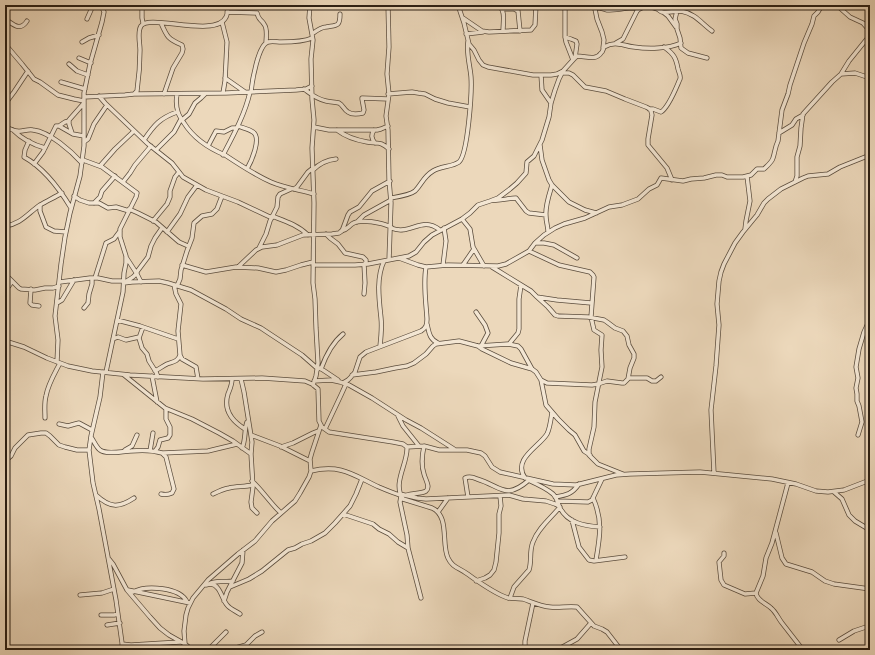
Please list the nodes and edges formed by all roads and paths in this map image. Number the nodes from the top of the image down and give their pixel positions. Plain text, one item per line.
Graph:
1 (92, 5) edge
2 (101, 5) edge
3 (142, 5) edge
4 (228, 5) edge
5 (310, 5) edge
6 (388, 5) edge
7 (458, 5) edge
8 (498, 5) edge
9 (536, 5) edge
10 (565, 5) edge
11 (590, 5) edge
12 (822, 5) edge
13 (838, 5) edge
14 (641, 7) edge
15 (594, 8) junction
16 (502, 9) junction
17 (677, 11) junction
18 (227, 12) junction
19 (663, 12) junction
20 (340, 14) dead end
21 (462, 17) junction
22 (5, 19) edge
23 (87, 19) dead end
24 (27, 21) dead end
25 (222, 22) junction
26 (143, 23) junction
27 (161, 23) junction
28 (677, 28) junction
29 (502, 31) junction
30 (520, 31) junction
31 (712, 31) dead end
32 (870, 31) edge
33 (485, 32) junction
34 (466, 34) junction
35 (99, 35) junction
36 (870, 35) edge
37 (312, 36) junction
38 (565, 37) junction
39 (468, 40) junction
40 (82, 42) dead end
41 (266, 43) junction
42 (681, 43) junction
43 (5, 44) edge
44 (615, 44) junction
45 (663, 47) junction
46 (603, 48) junction
47 (79, 58) dead end
48 (707, 58) dead end
49 (574, 59) junction
50 (91, 63) junction
51 (69, 64) dead end
52 (28, 71) junction
53 (563, 72) junction
54 (840, 74) junction
55 (88, 75) junction
56 (541, 75) junction
57 (225, 78) junction
58 (870, 78) edge
59 (61, 82) dead end
60 (312, 86) junction
61 (85, 89) junction
62 (304, 89) junction
63 (245, 92) junction
64 (250, 92) junction
65 (223, 93) junction
66 (134, 94) junction
67 (164, 94) junction
68 (177, 94) junction
69 (205, 94) junction
70 (99, 96) junction
71 (312, 96) junction
72 (388, 97) junction
73 (84, 100) junction
74 (5, 104) edge
75 (551, 104) junction
76 (107, 105) junction
77 (470, 107) junction
78 (649, 109) junction
79 (177, 112) junction
80 (803, 115) junction
81 (182, 119) junction
82 (69, 121) junction
83 (58, 126) junction
84 (388, 126) junction
85 (5, 127) edge
86 (238, 127) junction
87 (314, 127) junction
88 (12, 130) junction
89 (336, 130) junction
90 (374, 130) junction
91 (134, 131) junction
92 (72, 133) junction
93 (779, 133) junction
94 (84, 136) junction
95 (50, 137) junction
96 (144, 140) junction
97 (29, 141) junction
98 (84, 142) junction
99 (375, 143) junction
100 (540, 144) junction
101 (151, 146) junction
102 (208, 146) junction
103 (45, 148) junction
104 (389, 149) junction
105 (156, 150) junction
106 (223, 155) junction
107 (870, 155) edge
108 (336, 159) dead end
109 (82, 162) junction
110 (34, 164) junction
111 (100, 166) junction
112 (247, 169) junction
113 (313, 169) junction
114 (179, 172) junction
115 (115, 176) junction
116 (747, 176) junction
117 (672, 180) junction
118 (390, 181) junction
119 (122, 182) junction
120 (794, 183) junction
121 (197, 185) junction
122 (280, 185) junction
123 (552, 185) junction
124 (292, 189) junction
125 (62, 193) junction
126 (282, 193) junction
127 (314, 194) junction
128 (74, 196) junction
129 (222, 196) junction
130 (391, 199) junction
131 (492, 200) junction
132 (94, 203) junction
133 (40, 205) junction
134 (72, 208) junction
135 (129, 210) junction
136 (597, 213) junction
137 (546, 215) junction
138 (272, 217) junction
139 (462, 219) junction
140 (153, 221) junction
141 (357, 222) junction
142 (5, 226) edge
143 (391, 227) junction
144 (162, 228) junction
145 (444, 228) junction
146 (745, 229) junction
147 (440, 230) junction
148 (120, 231) junction
149 (341, 231) junction
150 (66, 232) junction
151 (167, 232) junction
152 (548, 232) junction
153 (314, 234) junction
154 (326, 234) junction
155 (308, 235) junction
156 (535, 243) junction
157 (188, 246) junction
158 (259, 248) junction
159 (474, 249) junction
160 (529, 251) junction
161 (126, 256) junction
162 (399, 258) junction
163 (577, 258) dead end
164 (389, 260) junction
165 (384, 261) junction
166 (313, 263) junction
167 (365, 264) junction
168 (182, 265) junction
169 (463, 265) junction
170 (443, 266) junction
171 (484, 266) junction
172 (491, 266) junction
173 (238, 267) junction
174 (426, 267) junction
175 (136, 273) junction
176 (6, 275) edge
177 (93, 278) junction
178 (74, 280) junction
179 (12, 281) junction
180 (124, 282) junction
181 (141, 282) junction
182 (59, 284) junction
183 (176, 285) junction
184 (521, 286) junction
185 (5, 289) edge
186 (31, 289) junction
187 (364, 294) dead end
188 (537, 298) junction
189 (57, 303) junction
190 (591, 303) junction
191 (39, 306) dead end
192 (84, 308) dead end
193 (476, 312) dead end
194 (591, 318) junction
195 (870, 319) edge
196 (117, 320) junction
197 (427, 324) junction
198 (143, 327) junction
199 (343, 334) dead end
200 (139, 337) junction
201 (113, 339) junction
202 (178, 339) junction
203 (5, 341) edge
204 (439, 343) junction
205 (509, 344) junction
206 (380, 346) junction
207 (480, 346) junction
208 (180, 355) junction
209 (58, 363) junction
210 (319, 368) junction
211 (532, 368) junction
212 (155, 371) junction
213 (104, 372) junction
214 (123, 374) junction
215 (152, 376) junction
216 (352, 376) junction
217 (158, 377) junction
218 (661, 377) dead end
219 (198, 378) junction
220 (232, 379) junction
221 (241, 379) junction
222 (628, 379) junction
223 (541, 380) junction
224 (314, 383) junction
225 (343, 383) junction
226 (592, 384) junction
227 (598, 384) junction
228 (597, 391) junction
229 (157, 402) junction
230 (166, 409) junction
231 (552, 412) junction
232 (398, 415) junction
233 (45, 418) dead end
234 (248, 419) junction
235 (59, 424) dead end
236 (321, 425) junction
237 (245, 429) junction
238 (325, 429) junction
239 (92, 430) junction
240 (318, 431) junction
241 (153, 433) dead end
242 (250, 435) junction
243 (858, 435) dead end
244 (91, 436) junction
245 (137, 436) dead end
246 (262, 439) junction
247 (252, 442) junction
248 (237, 444) junction
249 (422, 446) junction
250 (281, 447) junction
251 (407, 447) junction
252 (242, 448) junction
253 (89, 450) junction
254 (455, 450) junction
255 (124, 451) junction
256 (152, 451) junction
257 (162, 453) junction
258 (251, 454) junction
259 (590, 456) junction
260 (5, 461) edge
261 (310, 461) junction
262 (311, 471) junction
263 (714, 473) junction
264 (624, 474) junction
265 (362, 479) junction
266 (528, 479) junction
267 (602, 479) junction
268 (870, 480) edge
269 (252, 483) junction
270 (788, 483) junction
271 (578, 484) junction
272 (834, 492) junction
273 (161, 494) dead end
274 (214, 494) dead end
275 (96, 495) junction
276 (400, 495) junction
277 (406, 495) junction
278 (500, 496) junction
279 (468, 497) junction
280 (555, 497) junction
281 (134, 498) dead end
282 (448, 498) junction
283 (593, 498) junction
284 (546, 501) junction
285 (557, 501) junction
286 (560, 506) junction
287 (281, 512) junction
288 (438, 512) junction
289 (257, 513) dead end
290 (343, 514) junction
291 (572, 520) junction
292 (600, 527) junction
293 (870, 530) edge
294 (775, 532) junction
295 (408, 548) junction
296 (243, 550) junction
297 (724, 552) dead end
298 (625, 557) dead end
299 (108, 558) junction
300 (596, 560) junction
301 (233, 581) junction
302 (476, 581) junction
303 (209, 584) junction
304 (204, 585) junction
305 (230, 588) junction
306 (114, 589) junction
307 (870, 589) edge
308 (127, 590) junction
309 (133, 592) junction
310 (756, 593) junction
311 (80, 595) dead end
312 (421, 598) dead end
313 (510, 598) junction
314 (224, 601) junction
315 (188, 603) junction
316 (533, 603) junction
317 (118, 614) junction
318 (240, 614) dead end
319 (101, 615) dead end
320 (120, 623) junction
321 (591, 624) junction
322 (870, 624) edge
323 (108, 625) dead end
324 (226, 632) dead end
325 (262, 632) dead end
326 (5, 640) edge
327 (839, 640) dead end
328 (181, 642) junction
329 (122, 644) junction
330 (186, 647) edge
331 (9, 650) edge
332 (123, 650) edge
333 (192, 650) edge
334 (208, 650) edge
335 (223, 650) edge
336 (525, 650) edge
337 (557, 650) edge
338 (620, 650) edge
339 (803, 650) edge

1 - 23 street
2 - 35 street
3 - 26 street
4 - 18 street
5 - 37 street
6 - 72 street
7 - 21 street
8 - 16 street
9 - 30 street
10 - 38 street
11 - 15 street
12 - 93 street
13 - 32 street
14 - 15 street
14 - 19 street
14 - 44 street
15 - 46 street
16 - 29 street
16 - 30 street
17 - 19 street
17 - 28 street
17 - 31 street
18 - 25 street
18 - 41 street
19 - 28 street
20 - 37 street
21 - 33 street
21 - 34 street
22 - 24 street
25 - 27 street
25 - 57 street
26 - 27 street
26 - 66 street
27 - 67 street
28 - 42 street
29 - 30 street
29 - 33 street
33 - 34 street
34 - 39 street
35 - 40 street
35 - 50 street
36 - 54 street
37 - 41 street
37 - 60 street
38 - 49 street
38 - 49 street
39 - 56 street
39 - 77 street
41 - 64 street
42 - 45 street
42 - 48 street
43 - 52 street
44 - 45 street
44 - 46 street
45 - 78 street
46 - 49 street
47 - 50 street
49 - 53 street
50 - 55 street
51 - 55 street
52 - 73 street
52 - 74 street
53 - 56 street
53 - 75 street
53 - 78 street
54 - 58 street
54 - 80 street
55 - 61 street
56 - 75 street
57 - 63 street
57 - 65 street
59 - 61 street
60 - 62 street
60 - 71 street
61 - 73 street
62 - 64 street
62 - 71 street
63 - 64 street
63 - 65 street
64 - 86 street
65 - 69 street
66 - 67 street
66 - 70 street
67 - 68 street
68 - 69 street
68 - 79 street
69 - 81 street
70 - 73 street
70 - 76 street
71 - 72 street
71 - 87 street
72 - 77 street
72 - 84 street
73 - 82 street
73 - 94 street
75 - 100 street
76 - 91 street
76 - 98 street
77 - 130 street
78 - 117 street
79 - 81 street
79 - 96 street
80 - 93 street
80 - 120 street
81 - 102 street
81 - 105 street
82 - 83 street
82 - 92 street
83 - 92 street
83 - 95 street
84 - 90 street
84 - 104 street
85 - 88 street
86 - 102 street
86 - 106 street
86 - 112 street
87 - 89 street
87 - 113 street
88 - 95 street
88 - 97 street
89 - 90 street
89 - 99 street
90 - 99 street
91 - 96 street
91 - 111 street
92 - 94 street
93 - 116 street
94 - 98 street
95 - 103 street
95 - 109 street
96 - 101 street
97 - 103 street
97 - 110 street
98 - 109 street
99 - 104 street
100 - 123 street
100 - 131 street
101 - 105 street
101 - 119 street
102 - 106 street
103 - 110 street
104 - 118 street
105 - 114 street
106 - 112 street
107 - 120 street
108 - 113 street
109 - 111 street
109 - 128 street
110 - 125 street
111 - 115 street
112 - 122 street
113 - 124 street
113 - 127 street
114 - 121 street
114 - 140 street
115 - 119 street
115 - 132 street
116 - 117 street
116 - 146 street
117 - 136 street
118 - 130 street
118 - 149 street
119 - 135 street
120 - 146 street
121 - 129 street
121 - 151 street
122 - 124 street
122 - 126 street
123 - 136 street
123 - 137 street
124 - 126 street
124 - 127 street
125 - 133 street
125 - 134 street
126 - 138 street
127 - 153 street
128 - 132 street
128 - 134 street
129 - 138 street
129 - 157 street
130 - 141 street
130 - 143 street
131 - 137 street
131 - 139 street
132 - 135 street
133 - 142 street
133 - 150 street
134 - 150 street
135 - 140 street
135 - 148 street
136 - 152 street
137 - 152 street
138 - 155 street
138 - 158 street
139 - 145 street
139 - 159 street
140 - 144 street
141 - 143 street
141 - 149 street
143 - 147 street
143 - 164 street
144 - 151 street
144 - 175 street
145 - 147 street
145 - 170 street
146 - 263 street
147 - 162 street
148 - 161 street
148 - 177 street
149 - 154 street
150 - 182 street
151 - 157 street
152 - 156 street
153 - 154 street
153 - 155 street
153 - 166 street
154 - 167 street
155 - 158 street
156 - 160 street
156 - 163 street
157 - 168 street
158 - 173 street
159 - 169 street
159 - 171 street
160 - 172 street
160 - 190 street
161 - 175 street
161 - 180 street
162 - 164 street
162 - 174 street
164 - 165 street
165 - 167 street
165 - 206 street
166 - 167 street
166 - 173 street
166 - 210 street
167 - 187 street
168 - 173 street
168 - 183 street
169 - 170 street
169 - 171 street
170 - 174 street
171 - 172 street
172 - 184 street
174 - 197 street
175 - 180 street
175 - 181 street
176 - 179 street
177 - 178 street
177 - 180 street
177 - 192 street
178 - 182 street
178 - 189 street
179 - 185 street
179 - 186 street
180 - 181 street
180 - 196 street
181 - 183 street
182 - 186 street
182 - 189 street
183 - 202 street
183 - 210 street
184 - 188 street
184 - 205 street
186 - 191 street
188 - 190 street
188 - 194 street
189 - 209 street
190 - 194 street
193 - 207 street
194 - 222 street
194 - 227 street
195 - 243 street
196 - 198 street
196 - 201 street
197 - 204 street
197 - 206 street
198 - 200 street
198 - 202 street
199 - 210 street
200 - 201 street
200 - 212 street
201 - 213 street
202 - 208 street
203 - 209 street
204 - 207 street
204 - 216 street
205 - 207 street
205 - 211 street
206 - 216 street
207 - 211 street
208 - 212 street
208 - 219 street
209 - 213 street
209 - 233 street
210 - 224 street
210 - 225 street
211 - 223 street
212 - 217 street
213 - 214 street
213 - 239 street
214 - 215 street
214 - 229 street
215 - 217 street
215 - 229 street
216 - 225 street
217 - 219 street
218 - 222 street
219 - 220 street
220 - 221 street
220 - 237 street
221 - 224 street
221 - 234 street
222 - 227 street
223 - 226 street
223 - 231 street
224 - 225 street
224 - 236 street
225 - 232 street
225 - 238 street
226 - 227 street
226 - 228 street
227 - 228 street
228 - 259 street
229 - 230 street
230 - 248 street
230 - 256 street
231 - 259 street
231 - 266 street
232 - 249 street
232 - 254 street
234 - 237 street
234 - 242 street
235 - 239 street
236 - 238 street
236 - 240 street
237 - 252 street
238 - 251 street
239 - 244 street
240 - 250 street
240 - 261 street
241 - 256 street
242 - 246 street
242 - 247 street
244 - 253 street
244 - 255 street
245 - 255 street
246 - 247 street
246 - 250 street
247 - 258 street
248 - 252 street
248 - 257 street
249 - 251 street
249 - 254 street
249 - 277 street
250 - 261 street
251 - 276 street
252 - 258 street
253 - 260 street
253 - 275 street
254 - 266 street
255 - 256 street
256 - 257 street
257 - 273 street
258 - 269 street
259 - 264 street
261 - 262 street
262 - 265 street
262 - 287 street
263 - 264 street
263 - 270 street
264 - 267 street
265 - 276 street
265 - 290 street
266 - 271 street
266 - 279 street
266 - 280 street
267 - 271 street
267 - 283 street
268 - 272 street
269 - 274 street
269 - 287 street
269 - 289 street
270 - 272 street
270 - 294 street
271 - 280 street
272 - 293 street
275 - 281 street
275 - 299 street
276 - 277 street
276 - 288 street
276 - 295 street
277 - 282 street
278 - 279 street
278 - 284 street
278 - 302 street
279 - 282 street
280 - 285 street
282 - 288 street
283 - 285 street
283 - 292 street
284 - 285 street
284 - 286 street
285 - 286 street
286 - 291 street
286 - 313 street
287 - 296 street
288 - 302 street
290 - 295 street
290 - 305 street
291 - 292 street
291 - 300 street
292 - 300 street
294 - 307 street
294 - 310 street
295 - 312 street
296 - 301 street
296 - 304 street
297 - 310 street
298 - 300 street
299 - 306 street
299 - 308 street
301 - 303 street
301 - 305 street
302 - 313 street
303 - 304 street
303 - 314 street
304 - 315 street
305 - 314 street
306 - 311 street
306 - 317 street
308 - 309 street
308 - 328 street
309 - 315 street
309 - 315 street
310 - 339 street
313 - 316 street
314 - 318 street
315 - 330 street
316 - 321 street
316 - 336 street
317 - 319 street
317 - 320 street
320 - 323 street
320 - 329 street
321 - 337 street
321 - 338 street
322 - 327 street
324 - 334 street
325 - 335 street
326 - 331 street
328 - 329 street
328 - 330 street
329 - 332 street
330 - 333 street

